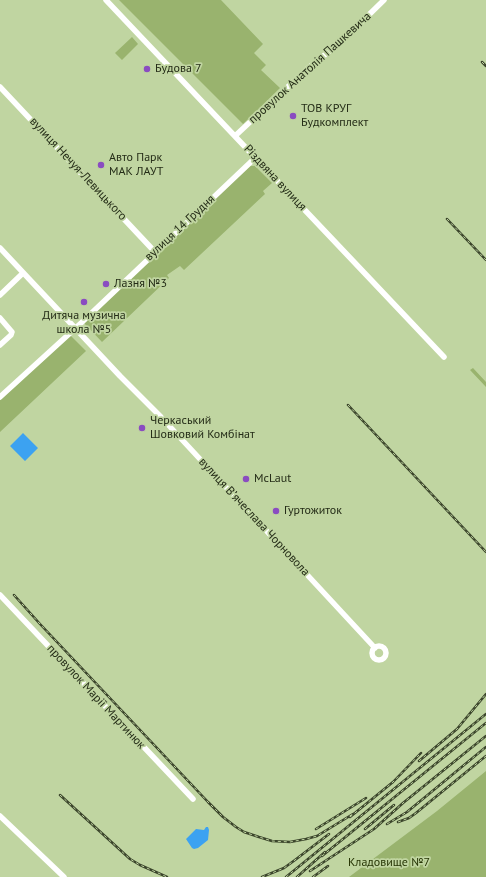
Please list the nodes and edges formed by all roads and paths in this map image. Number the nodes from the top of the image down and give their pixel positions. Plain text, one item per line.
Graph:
1 (106, 0) edge
2 (384, 0) edge
3 (0, 87) edge
4 (235, 136) junction
5 (255, 158) junction
6 (0, 248) edge
7 (155, 252) junction
8 (23, 273) junction
9 (0, 295) edge
10 (0, 318) edge
11 (75, 328) junction
12 (0, 345) edge
13 (444, 356) dead end
14 (0, 398) edge
15 (0, 595) edge
16 (375, 648) dead end
17 (193, 799) dead end
18 (0, 816) edge
19 (64, 877) edge

1 - 4 street, Різдвяна вулиця
2 - 4 street, провулок Анатолія Пашкевича
3 - 7 street, вулиця Нечуя-Левицького
4 - 5 street, Різдвяна вулиця
5 - 7 street, вулиця 14 Грудня
5 - 13 street, Різдвяна вулиця
6 - 8 street, вулиця Вʼячеслава Чорновола
7 - 11 street, вулиця 14 Грудня
8 - 9 street
8 - 11 street, вулиця Вʼячеслава Чорновола
10 - 12 street
11 - 14 street, вулиця 14 Грудня
11 - 16 street, вулиця Вʼячеслава Чорновола
15 - 17 street, провулок Марії Мартинюк
18 - 19 street

